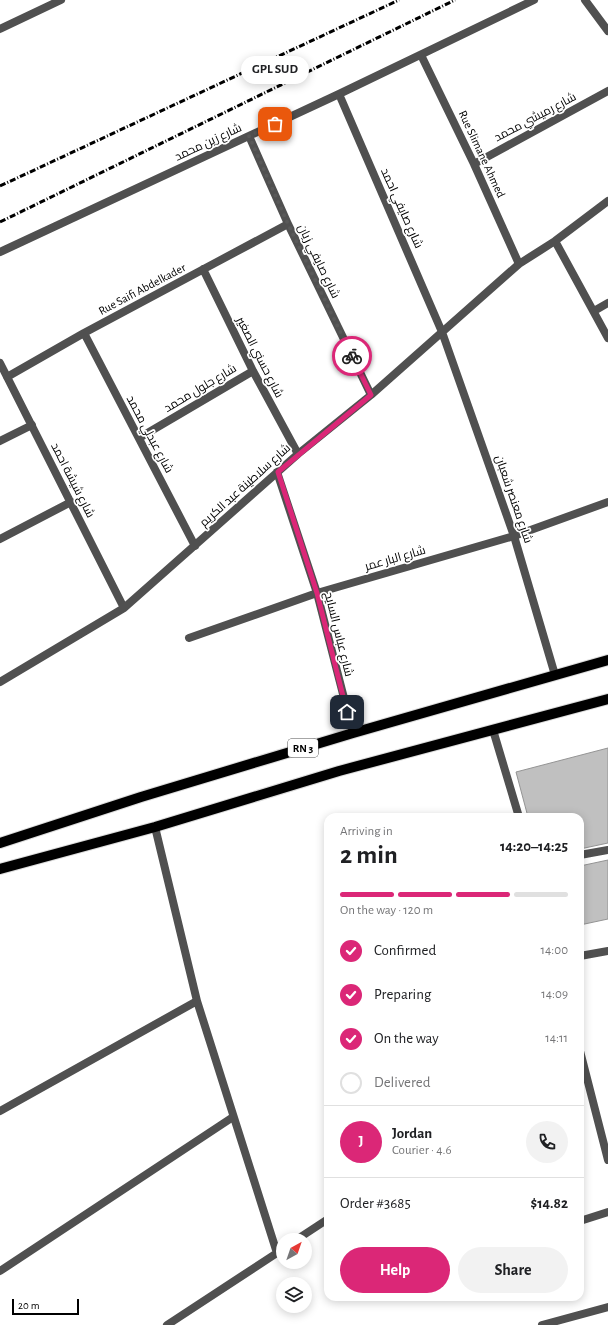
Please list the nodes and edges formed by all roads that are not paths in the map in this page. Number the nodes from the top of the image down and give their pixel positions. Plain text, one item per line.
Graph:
1 (61, 0) edge
2 (534, 0) edge
3 (585, 0) edge
4 (0, 28) edge
5 (608, 31) edge
6 (421, 55) junction
7 (608, 92) edge
8 (339, 94) junction
9 (249, 136) junction
10 (474, 164) junction
11 (608, 201) edge
12 (288, 224) junction
13 (555, 241) junction
14 (0, 252) edge
15 (519, 264) junction
16 (203, 270) junction
17 (608, 303) edge
18 (594, 311) junction
19 (442, 332) junction
20 (84, 333) junction
21 (608, 338) edge
22 (0, 362) edge
23 (253, 371) junction
24 (7, 377) junction
25 (371, 395) junction
26 (32, 425) junction
27 (139, 438) junction
28 (0, 441) edge
29 (298, 454) junction
30 (278, 472) junction
31 (71, 502) junction
32 (608, 502) edge
33 (514, 536) junction
34 (0, 539) edge
35 (195, 546) junction
36 (317, 593) junction
37 (124, 608) junction
38 (189, 638) dead end
39 (608, 660) edge
40 (555, 675) junction
41 (0, 682) edge
42 (608, 699) edge
43 (493, 730) junction
44 (353, 733) junction
45 (517, 813) edge
46 (155, 826) junction
47 (0, 843) edge
48 (608, 850) edge
49 (584, 854) edge
50 (0, 870) edge
51 (608, 951) edge
52 (584, 955) edge
53 (197, 1001) junction
54 (584, 1076) edge
55 (0, 1111) edge
56 (234, 1117) junction
57 (608, 1160) edge
58 (608, 1212) edge
59 (584, 1220) edge
60 (324, 1222) edge
61 (307, 1233) edge
62 (276, 1239) edge
63 (276, 1254) edge
64 (0, 1271) edge
65 (608, 1307) edge
66 (167, 1325) edge
67 (542, 1325) edge

1 - 4 street
2 - 6 street, شارع زين محمد
3 - 5 street
6 - 8 street, شارع زين محمد
6 - 10 street, Rue Slimane Ahmed
7 - 10 street, شارع رميشي محمد
8 - 9 street, شارع زين محمد
8 - 19 street, شارع صايفي احمد
9 - 12 street, شارع صايفي زيان
9 - 14 street, شارع زين محمد
10 - 15 street, Rue Slimane Ahmed
11 - 13 street, شارع سلاطينة عبد الكريم
12 - 16 street, Rue Saifi Abdelkader
12 - 25 street, شارع صايفي زيان
13 - 15 street, شارع سلاطينة عبد الكريم
13 - 18 street
15 - 19 street, شارع سلاطينة عبد الكريم
16 - 20 street, Rue Saifi Abdelkader
16 - 23 street, شارع حسني الصغير
17 - 18 street
18 - 21 street
19 - 25 street, شارع سلاطينة عبد الكريم
19 - 33 street, شارع معنصر شعبان
20 - 24 street, Rue Saifi Abdelkader
20 - 27 street, شارع عبدلي محمد
22 - 24 street, شارع شيشة احمد
23 - 27 street, شارع جلول محمد
23 - 29 street, شارع حسني الصغير
24 - 26 street, شارع شيشة احمد
25 - 29 street, شارع سلاطينة عبد الكريم
26 - 28 street
26 - 31 street, شارع شيشة احمد
27 - 35 street, شارع عبدلي محمد
29 - 30 street, شارع سلاطينة عبد الكريم
30 - 35 street, شارع سلاطينة عبد الكريم
30 - 36 street, شارع عباس السايح
31 - 34 street
31 - 37 street, شارع شيشة احمد
32 - 33 street, شارع البار عمر
33 - 36 street, شارع البار عمر
33 - 40 street, شارع معنصر شعبان
35 - 37 street, شارع سلاطينة عبد الكريم
36 - 38 street, شارع البار عمر
36 - 44 street, شارع عباس السايح
37 - 41 street, شارع سلاطينة عبد الكريم
39 - 40 main road, RN 3
40 - 44 main road, RN 3
42 - 43 main road
43 - 45 street
43 - 46 main road
44 - 47 main road, RN 3
46 - 50 main road
46 - 53 street
48 - 49 street
51 - 52 street
53 - 55 street
53 - 56 street
54 - 57 street
56 - 62 street
56 - 64 street
58 - 59 street
60 - 61 street
63 - 66 street
65 - 67 street

